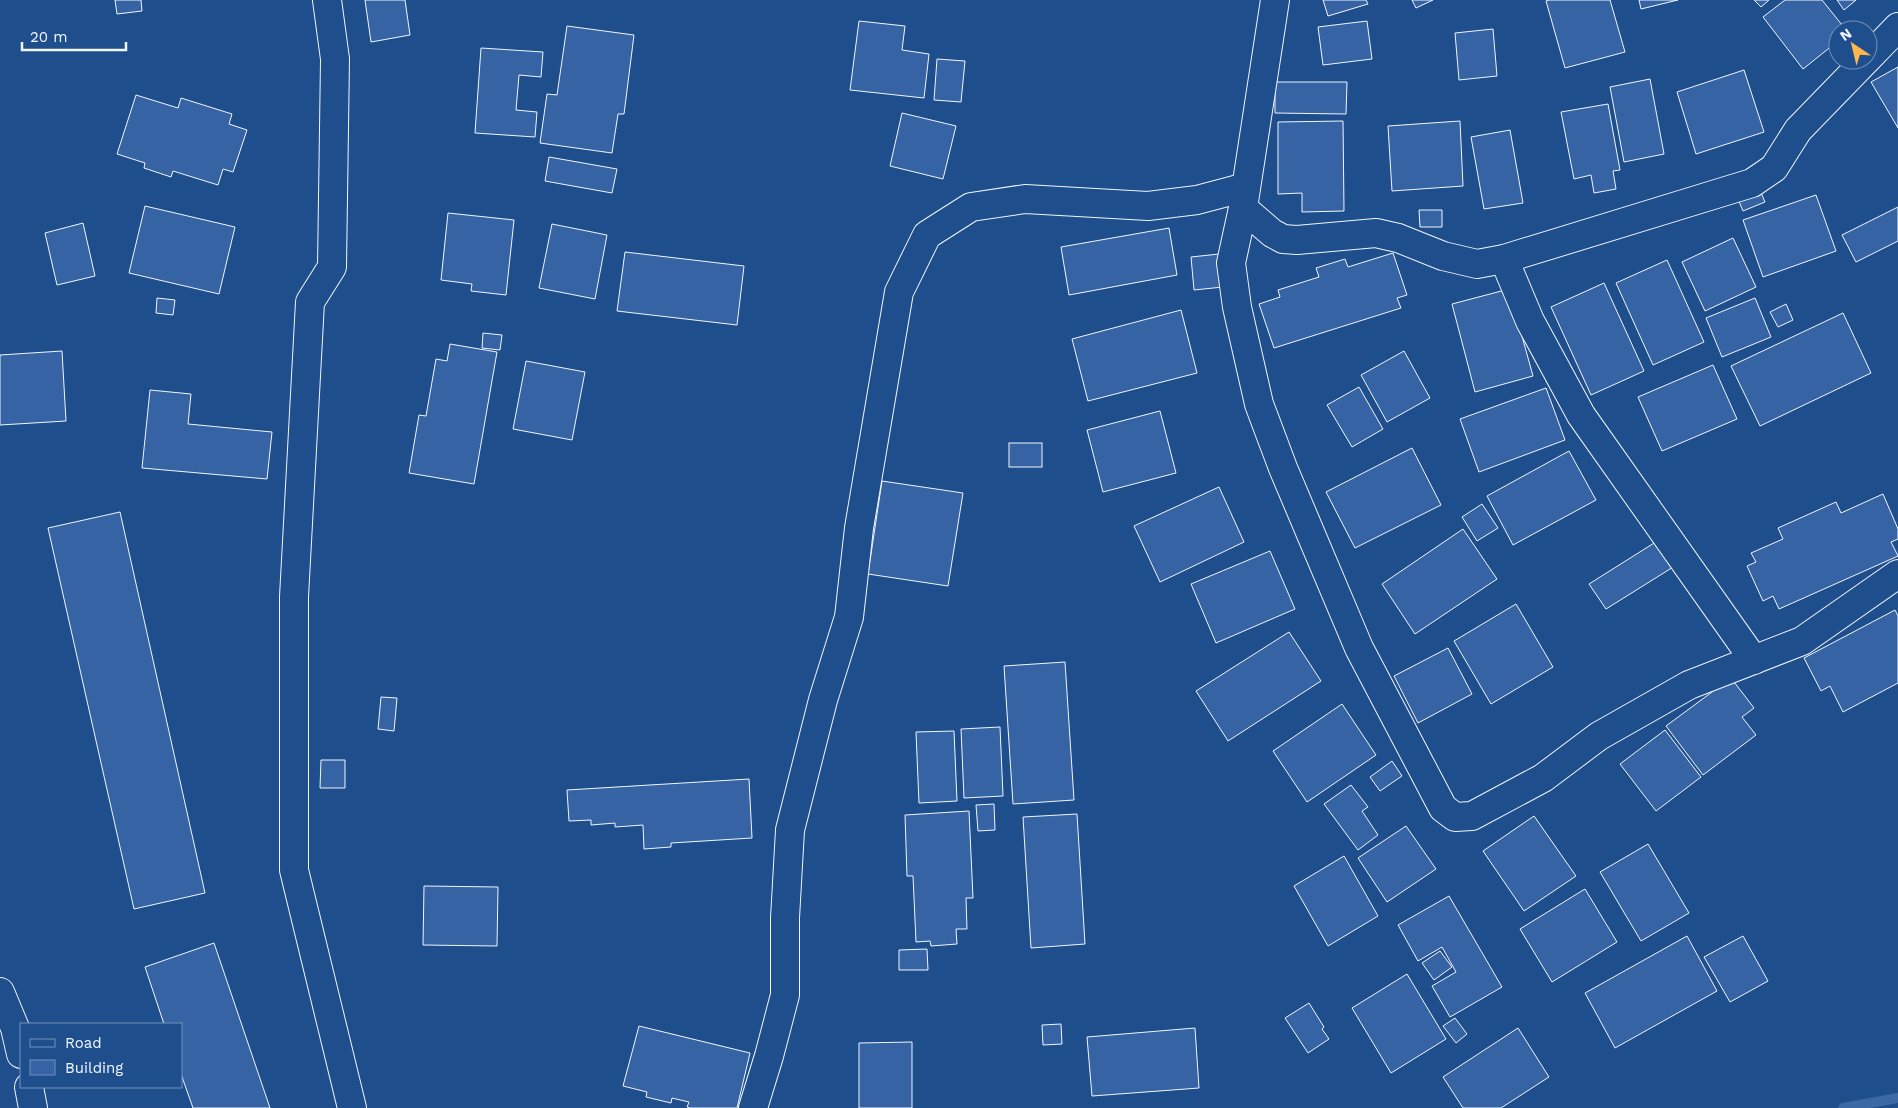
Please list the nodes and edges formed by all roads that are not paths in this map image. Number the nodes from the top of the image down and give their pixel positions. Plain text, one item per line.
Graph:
1 (327, 0) edge
2 (1275, 0) edge
3 (1898, 27) edge
4 (1878, 48) edge
5 (1856, 70) edge
6 (1244, 197) junction
7 (1504, 259) junction
8 (1898, 574) edge
9 (1754, 660) junction
10 (0, 992) edge
11 (20, 1050) edge
12 (29, 1088) edge
13 (33, 1108) edge
14 (352, 1108) edge
15 (753, 1108) edge

1 - 14 street
2 - 6 street
3 - 4 street
5 - 7 street
6 - 7 street
6 - 9 street
6 - 15 street
7 - 9 street
8 - 9 street
10 - 11 street
12 - 13 street

